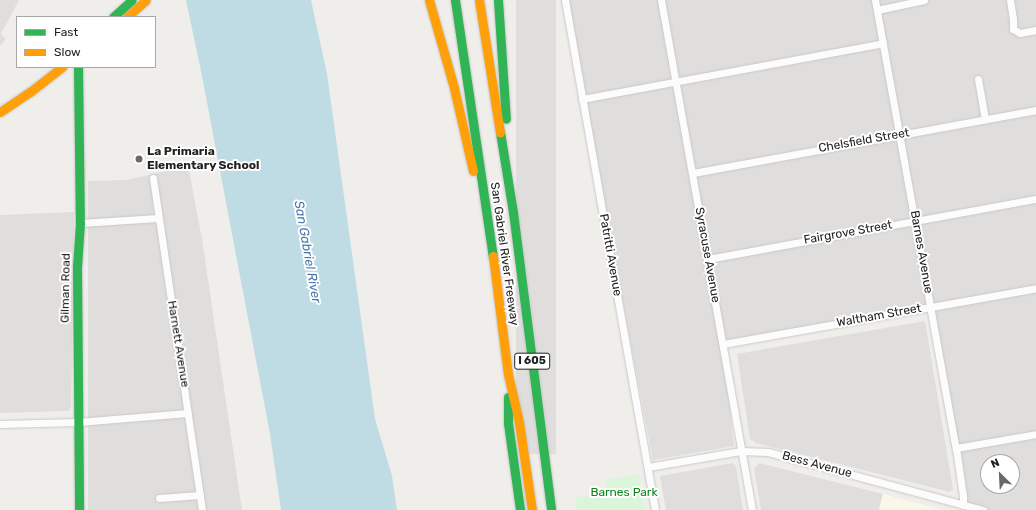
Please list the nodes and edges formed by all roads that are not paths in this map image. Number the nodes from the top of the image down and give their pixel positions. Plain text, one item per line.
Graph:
1 (132, 0) edge
2 (146, 0) edge
3 (429, 0) edge
4 (455, 0) edge
5 (479, 0) edge
6 (498, 0) edge
7 (565, 0) edge
8 (661, 0) edge
9 (875, 0) edge
10 (924, 0) edge
11 (1010, 0) edge
12 (877, 10) junction
13 (114, 16) edge
14 (128, 16) edge
15 (1036, 30) edge
16 (883, 43) junction
17 (61, 68) edge
18 (78, 68) edge
19 (978, 79) dead end
20 (675, 82) junction
21 (582, 99) junction
22 (1036, 110) edge
23 (0, 112) edge
24 (985, 119) junction
25 (900, 135) junction
26 (693, 173) junction
27 (153, 178) dead end
28 (1036, 199) edge
29 (513, 212) junction
30 (158, 218) junction
31 (916, 221) junction
32 (80, 222) junction
33 (708, 259) junction
34 (494, 262) junction
35 (1036, 288) edge
36 (930, 307) junction
37 (723, 344) junction
38 (508, 374) junction
39 (188, 413) junction
40 (78, 422) junction
41 (0, 424) edge
42 (1036, 434) edge
43 (956, 448) junction
44 (741, 452) junction
45 (648, 467) junction
46 (200, 495) junction
47 (159, 498) dead end
48 (963, 505) junction
49 (79, 510) edge
50 (202, 510) edge
51 (520, 510) edge
52 (532, 510) edge
53 (551, 510) edge
54 (655, 510) edge
55 (752, 510) edge
56 (983, 510) edge

1 - 13 main road
2 - 14 main road
3 - 34 main road
4 - 34 main road, San Gabriel River Freeway / I 605
5 - 29 main road, San Gabriel River Freeway / I 605
6 - 29 main road
7 - 21 street, Patritti Avenue
8 - 20 street, Syracuse Avenue
9 - 12 street, Barnes Avenue
10 - 12 street
11 - 15 street
12 - 16 street, Barnes Avenue
16 - 20 street
16 - 25 street, Barnes Avenue
17 - 23 main road
18 - 32 main road, Gilman Road
19 - 24 street
20 - 21 street
20 - 26 street, Syracuse Avenue
21 - 45 street, Patritti Avenue
22 - 24 street, Chelsfield Street
24 - 25 street, Chelsfield Street
25 - 26 street, Chelsfield Street
25 - 31 street, Barnes Avenue
26 - 33 street, Syracuse Avenue
27 - 30 street, Harnett Avenue
28 - 31 street, Fairgrove Street
29 - 53 main road, San Gabriel River Freeway / I 605
30 - 32 street
30 - 39 street, Harnett Avenue
31 - 33 street, Fairgrove Street
31 - 36 street, Barnes Avenue
32 - 40 main road, Gilman Road
33 - 37 street, Syracuse Avenue
34 - 38 main road, San Gabriel River Freeway / I 605
35 - 36 street, Waltham Street
36 - 37 street, Waltham Street
36 - 43 street, Barnes Avenue
37 - 44 street, Syracuse Avenue
38 - 51 main road
38 - 52 main road, San Gabriel River Freeway / I 605
39 - 40 street
39 - 46 street, Harnett Avenue
40 - 41 street
40 - 49 main road, Gilman Road
42 - 43 street
43 - 48 street, Barnes Avenue
44 - 45 street, Bess Avenue
44 - 48 street, Bess Avenue
44 - 55 street, Syracuse Avenue
45 - 54 street, Patritti Avenue
46 - 47 street
46 - 50 street, Harnett Avenue
48 - 56 street, Bess Avenue

